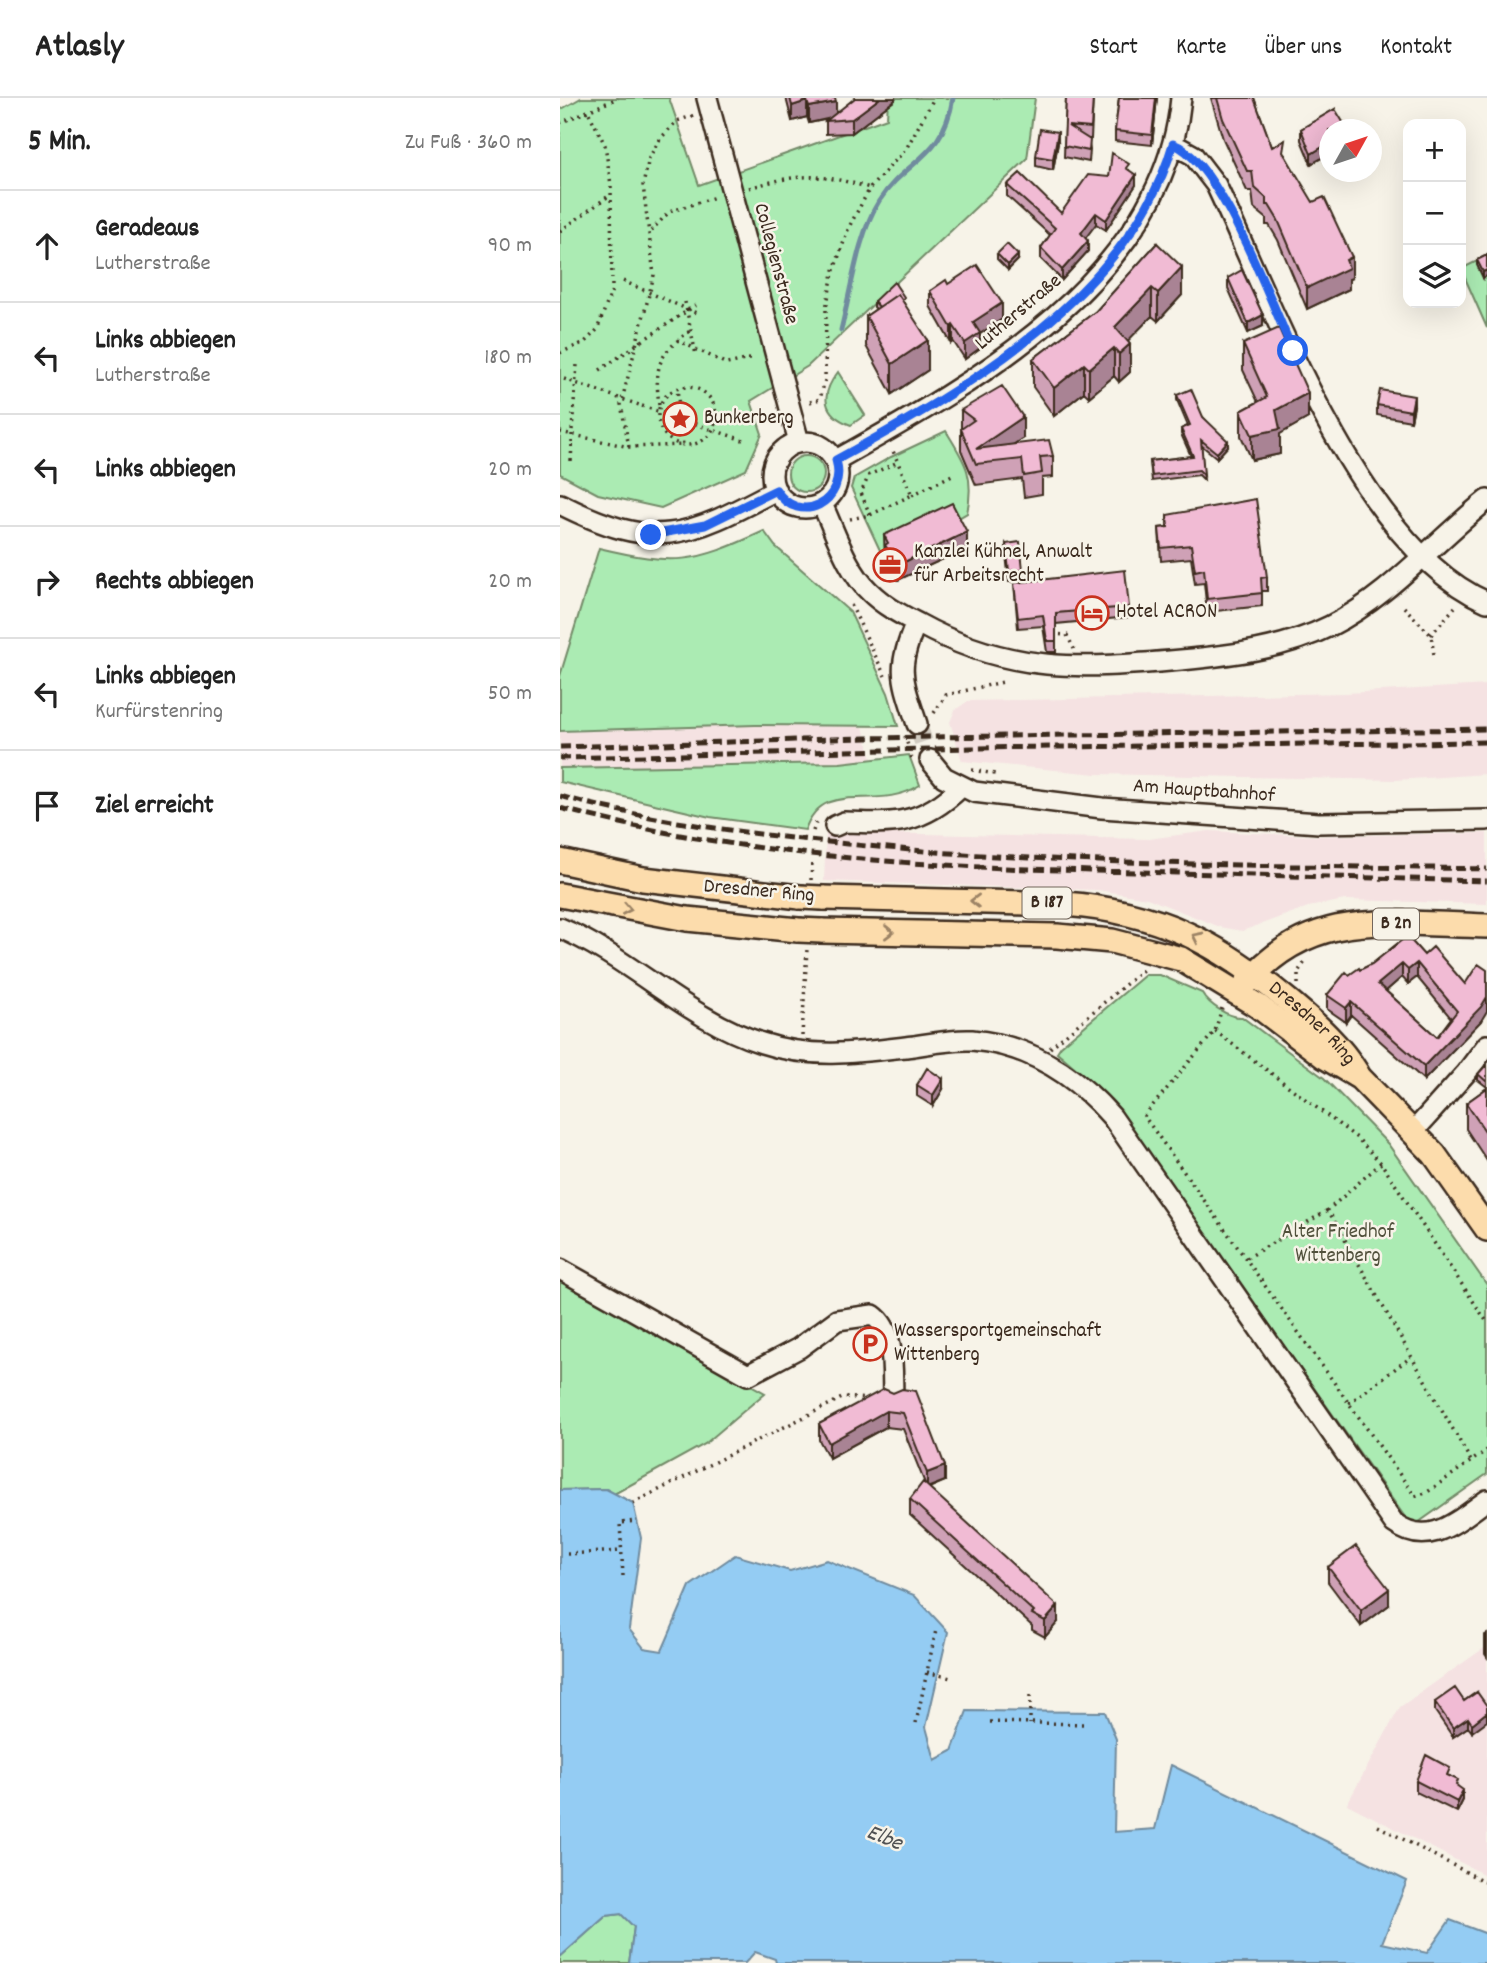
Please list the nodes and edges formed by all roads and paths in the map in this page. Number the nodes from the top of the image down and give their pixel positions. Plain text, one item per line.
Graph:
1 (618, 98) edge
2 (934, 98) edge
3 (1181, 98) edge
4 (709, 104) edge
5 (588, 111) junction
6 (560, 123) edge
7 (1173, 144) junction
8 (870, 188) junction
9 (732, 193) junction
10 (610, 195) junction
11 (701, 201) dead end
12 (560, 231) edge
13 (651, 231) junction
14 (622, 281) dead end
15 (650, 292) junction
16 (685, 302) dead end
17 (696, 305) dead end
18 (687, 311) junction
19 (696, 313) dead end
20 (691, 330) junction
21 (677, 340) junction
22 (635, 346) junction
23 (696, 352) junction
24 (560, 353) edge
25 (754, 358) dead end
26 (577, 365) dead end
27 (600, 370) dead end
28 (564, 379) dead end
29 (575, 383) junction
30 (677, 388) junction
31 (810, 402) dead end
32 (659, 405) junction
33 (658, 411) junction
34 (680, 418) junction
35 (713, 430) junction
36 (560, 432) edge
37 (572, 436) junction
38 (743, 440) dead end
39 (799, 442) junction
40 (683, 445) junction
41 (629, 447) junction
42 (893, 451) dead end
43 (836, 460) junction
44 (571, 461) dead end
45 (898, 462) junction
46 (952, 475) dead end
47 (776, 490) junction
48 (912, 495) junction
49 (1487, 500) edge
50 (560, 504) edge
51 (821, 504) junction
52 (870, 515) junction
53 (850, 519) dead end
54 (1423, 556) junction
55 (1487, 602) edge
56 (1404, 607) dead end
57 (1455, 607) dead end
58 (916, 623) junction
59 (1049, 630) edge
60 (1431, 635) junction
61 (1044, 639) edge
62 (1434, 655) dead end
63 (1003, 681) dead end
64 (924, 723) joint
65 (930, 760) tunnel mouth
66 (961, 787) junction
67 (1487, 820) edge
68 (835, 826) dead end
69 (560, 861) edge
70 (812, 862) dead end
71 (811, 892) junction
72 (560, 895) edge
73 (1487, 926) edge
74 (560, 928) edge
75 (809, 936) junction
76 (1313, 956) dead end
77 (1147, 966) dead end
78 (1254, 974) junction
79 (1303, 992) dead end
80 (1233, 996) junction
81 (1215, 1031) junction
82 (1487, 1045) edge
83 (802, 1052) junction
84 (1039, 1059) junction
85 (1360, 1078) junction
86 (1414, 1131) junction
87 (1381, 1163) junction
88 (1328, 1210) junction
89 (1487, 1228) edge
90 (1247, 1258) junction
91 (560, 1269) edge
92 (1487, 1322) edge
93 (1411, 1357) junction
94 (893, 1397) joint
95 (1349, 1403) junction
96 (1487, 1450) edge
97 (1471, 1461) junction
98 (1487, 1500) edge
99 (633, 1503) dead end
100 (637, 1521) dead end
101 (621, 1551) junction
102 (567, 1554) dead end
103 (622, 1576) dead end
104 (936, 1630) dead end
105 (927, 1672) junction
106 (950, 1678) dead end
107 (1030, 1695) dead end
108 (990, 1722) dead end
109 (916, 1723) dead end
110 (1030, 1724) junction
111 (1085, 1724) dead end
112 (1378, 1826) dead end
113 (1487, 1883) edge

1 - 5 path
2 - 8 path
3 - 7 street, Lutherstraße
4 - 9 street, Collegienstraße
4 - 13 path
5 - 6 path
5 - 10 path
7 - 43 street, Lutherstraße
7 - 54 street
8 - 9 path
8 - 31 path
9 - 39 street, Collegienstraße
10 - 12 path
10 - 24 path
11 - 13 path
13 - 15 path
14 - 15 path
15 - 18 path
15 - 22 path
16 - 18 path
17 - 18 path
18 - 19 path
18 - 20 path
18 - 22 path, bridge
20 - 21 path
20 - 23 path
21 - 23 path
21 - 32 path
22 - 27 path, bridge
22 - 41 path
23 - 25 path
26 - 29 path
28 - 29 path, bridge
29 - 33 path, bridge
29 - 37 path
30 - 32 path
30 - 34 path
30 - 35 path
32 - 33 path
33 - 34 path
33 - 40 path
34 - 35 path
34 - 40 path
35 - 38 path
35 - 40 path
36 - 37 path
37 - 41 path
37 - 44 path
39 - 43 street
39 - 47 street
40 - 41 path
42 - 45 path
43 - 51 street
45 - 48 path
45 - 52 path
46 - 48 path
47 - 50 street
47 - 51 street
48 - 52 path
49 - 54 street
51 - 58 street
52 - 53 path
54 - 55 street
54 - 58 street
56 - 60 path
57 - 60 path
58 - 64 street
59 - 61 path
60 - 62 path
63 - 64 path
65 - 66 street, Am Hauptbahnhof
66 - 67 street, Am Hauptbahnhof
66 - 68 street
69 - 71 main road, Dresdner Ring / B 187
70 - 71 path
78 -> 71 main road, Dresdner Ring / B 187
72 -> 75 main road, Dresdner Ring / B 187
73 - 78 main road, B 2n
74 - 83 street
75 -> 80 main road, Dresdner Ring / B 187
75 - 83 path
76 - 79 path
77 - 84 path
78 - 80 main road, B 2n
78 - 85 main road, Dresdner Ring / B 187
80 - 81 path
80 - 85 main road, Dresdner Ring / B 187
81 - 87 path
81 - 90 path
82 - 86 street
83 - 84 street
84 - 98 street
85 - 86 main road, B 187
86 - 89 main road, B 187
87 - 88 path
87 - 92 path
88 - 90 path
88 - 93 path
90 - 95 path
91 - 94 street
93 - 95 path
93 - 97 path
94 - 99 path
95 - 97 path
96 - 97 path
100 - 101 path
101 - 102 path
101 - 103 path
104 - 105 path
105 - 106 path
105 - 109 path
107 - 110 path
108 - 110 path
110 - 111 path
112 - 113 path

